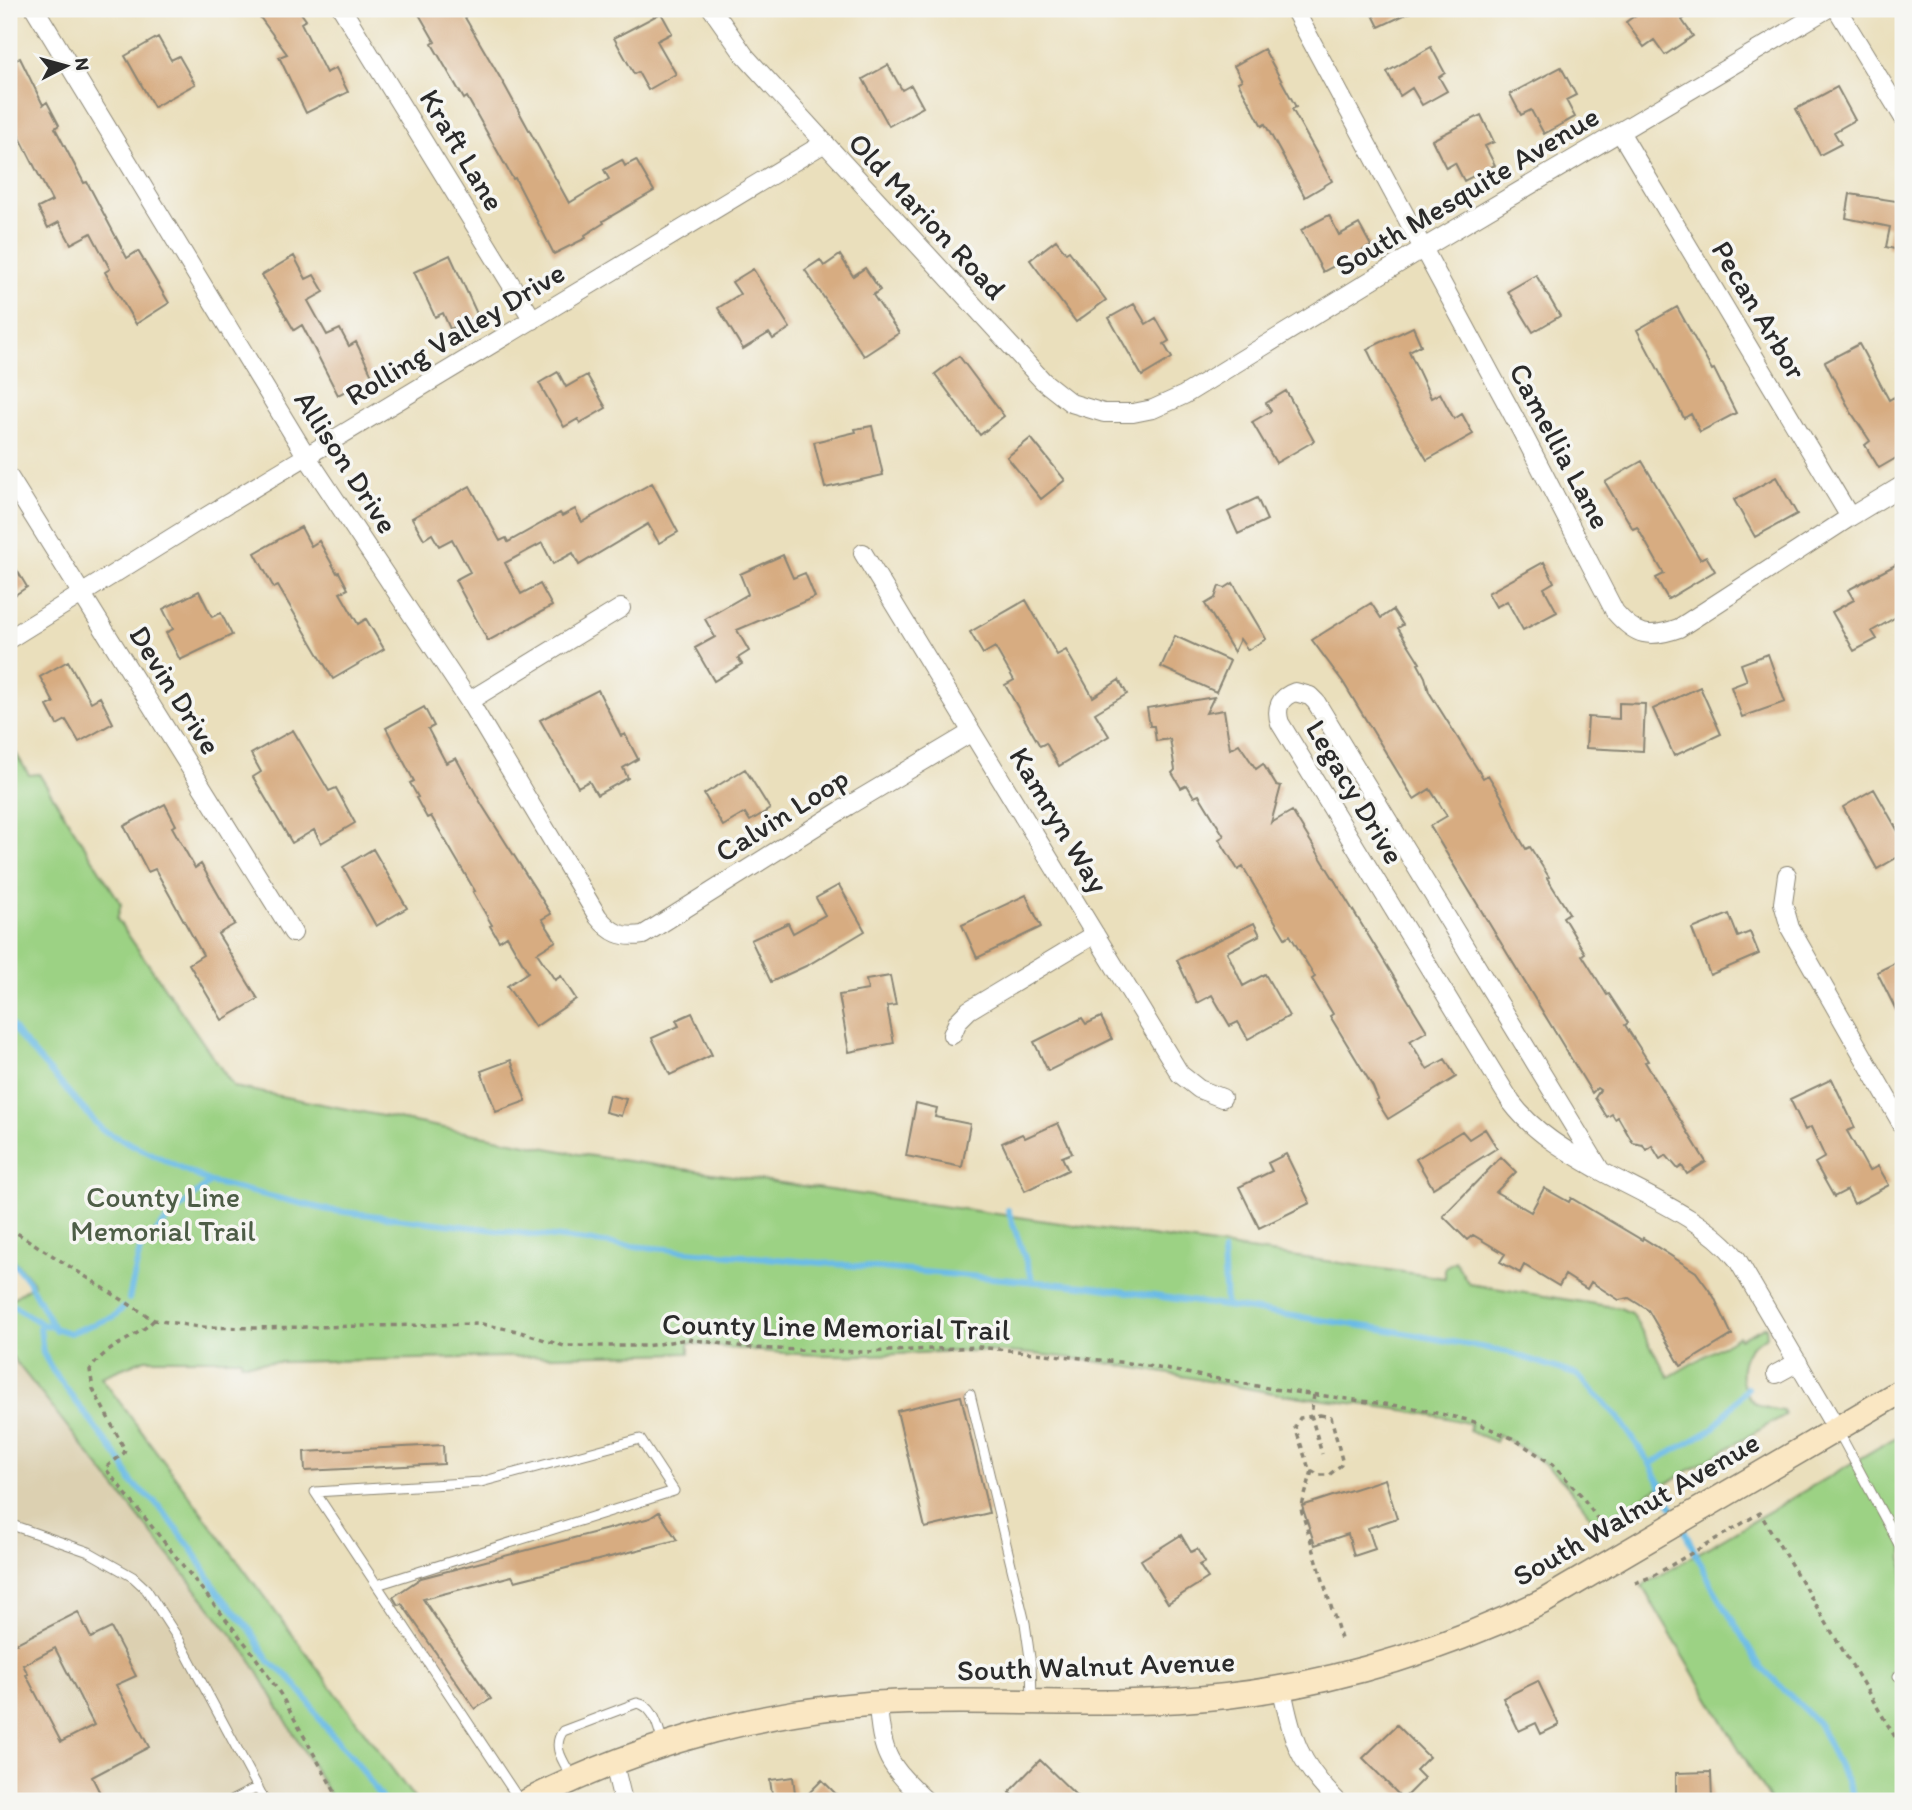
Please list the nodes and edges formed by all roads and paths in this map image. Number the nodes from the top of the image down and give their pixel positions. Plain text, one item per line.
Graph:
1 (35, 9) edge
2 (342, 9) edge
3 (712, 9) edge
4 (1294, 9) edge
5 (1827, 9) edge
6 (1837, 9) edge
7 (1903, 117) edge
8 (1620, 132) junction
9 (823, 144) junction
10 (1422, 249) junction
11 (533, 320) junction
12 (1133, 413) joint
13 (307, 457) junction
14 (9, 477) edge
15 (1903, 485) edge
16 (1850, 517) junction
17 (863, 553) dead end
18 (82, 594) junction
19 (621, 608) dead end
20 (9, 639) edge
21 (469, 701) junction
22 (972, 732) junction
23 (1787, 875) dead end
24 (293, 933) dead end
25 (1095, 934) junction
26 (620, 936) joint
27 (951, 1035) dead end
28 (1222, 1098) dead end
29 (1903, 1126) edge
30 (1601, 1171) junction
31 (9, 1228) edge
32 (154, 1321) junction
33 (1797, 1362) junction
34 (1776, 1374) dead end
35 (1903, 1390) edge
36 (970, 1394) dead end
37 (1314, 1395) junction
38 (1311, 1416) junction
39 (1836, 1428) junction
40 (1322, 1454) dead end
41 (1312, 1471) junction
42 (9, 1524) edge
43 (1603, 1527) dead end
44 (1903, 1552) edge
45 (1635, 1583) dead end
46 (377, 1585) junction
47 (1342, 1642) dead end
48 (1282, 1689) junction
49 (1032, 1702) junction
50 (878, 1703) junction
51 (664, 1744) junction
52 (1903, 1750) edge
53 (614, 1763) junction
54 (573, 1779) junction
55 (258, 1787) junction
56 (231, 1801) edge
57 (265, 1801) edge
58 (340, 1801) edge
59 (520, 1801) edge
60 (528, 1801) edge
61 (623, 1801) edge
62 (926, 1801) edge
63 (1337, 1801) edge

1 - 13 street, Allison Drive
2 - 11 street, Kraft Lane
3 - 9 street, Old Marion Road
4 - 10 street, Camellia Lane
5 - 8 street, South Mesquite Avenue
6 - 7 street
8 - 10 street, South Mesquite Avenue
8 - 16 street, Pecan Arbor
9 - 11 street, Rolling Valley Drive
9 - 12 street, Old Marion Road
10 - 12 street, South Mesquite Avenue
10 - 16 street, Camellia Lane
11 - 13 street, Rolling Valley Drive
13 - 18 street, Rolling Valley Drive
13 - 21 street, Allison Drive
14 - 18 street, Devin Drive
15 - 16 street, Camellia Lane
17 - 22 street, Kamryn Way
18 - 20 street, Rolling Valley Drive
18 - 24 street, Devin Drive
19 - 21 street
21 - 26 street, Allison Drive
22 - 25 street, Kamryn Way
22 - 26 street, Calvin Loop
23 - 29 street
25 - 27 street
25 - 28 street, Kamryn Way
30 - 30 street, Legacy Drive
30 - 33 street, Legacy Drive
31 - 32 path, County Line Memorial Trail
32 - 37 path, County Line Memorial Trail
32 - 58 path
33 - 34 street
33 - 39 street, Legacy Drive
35 - 39 street, South Walnut Avenue
36 - 49 lane
37 - 38 path
37 - 43 path, County Line Memorial Trail
38 - 40 path
38 - 41 path
38 - 41 path
39 - 44 lane
39 - 48 street, South Walnut Avenue
41 - 47 path
42 - 55 lane
45 - 52 path
46 - 46 lane
46 - 59 lane
48 - 49 street, South Walnut Avenue
48 - 63 street
49 - 50 street, South Walnut Avenue
50 - 51 street, South Walnut Avenue
50 - 62 street
51 - 53 street, South Walnut Avenue
51 - 54 lane
53 - 54 street, South Walnut Avenue
53 - 61 street
54 - 60 street, South Walnut Avenue
55 - 56 lane
55 - 57 lane

